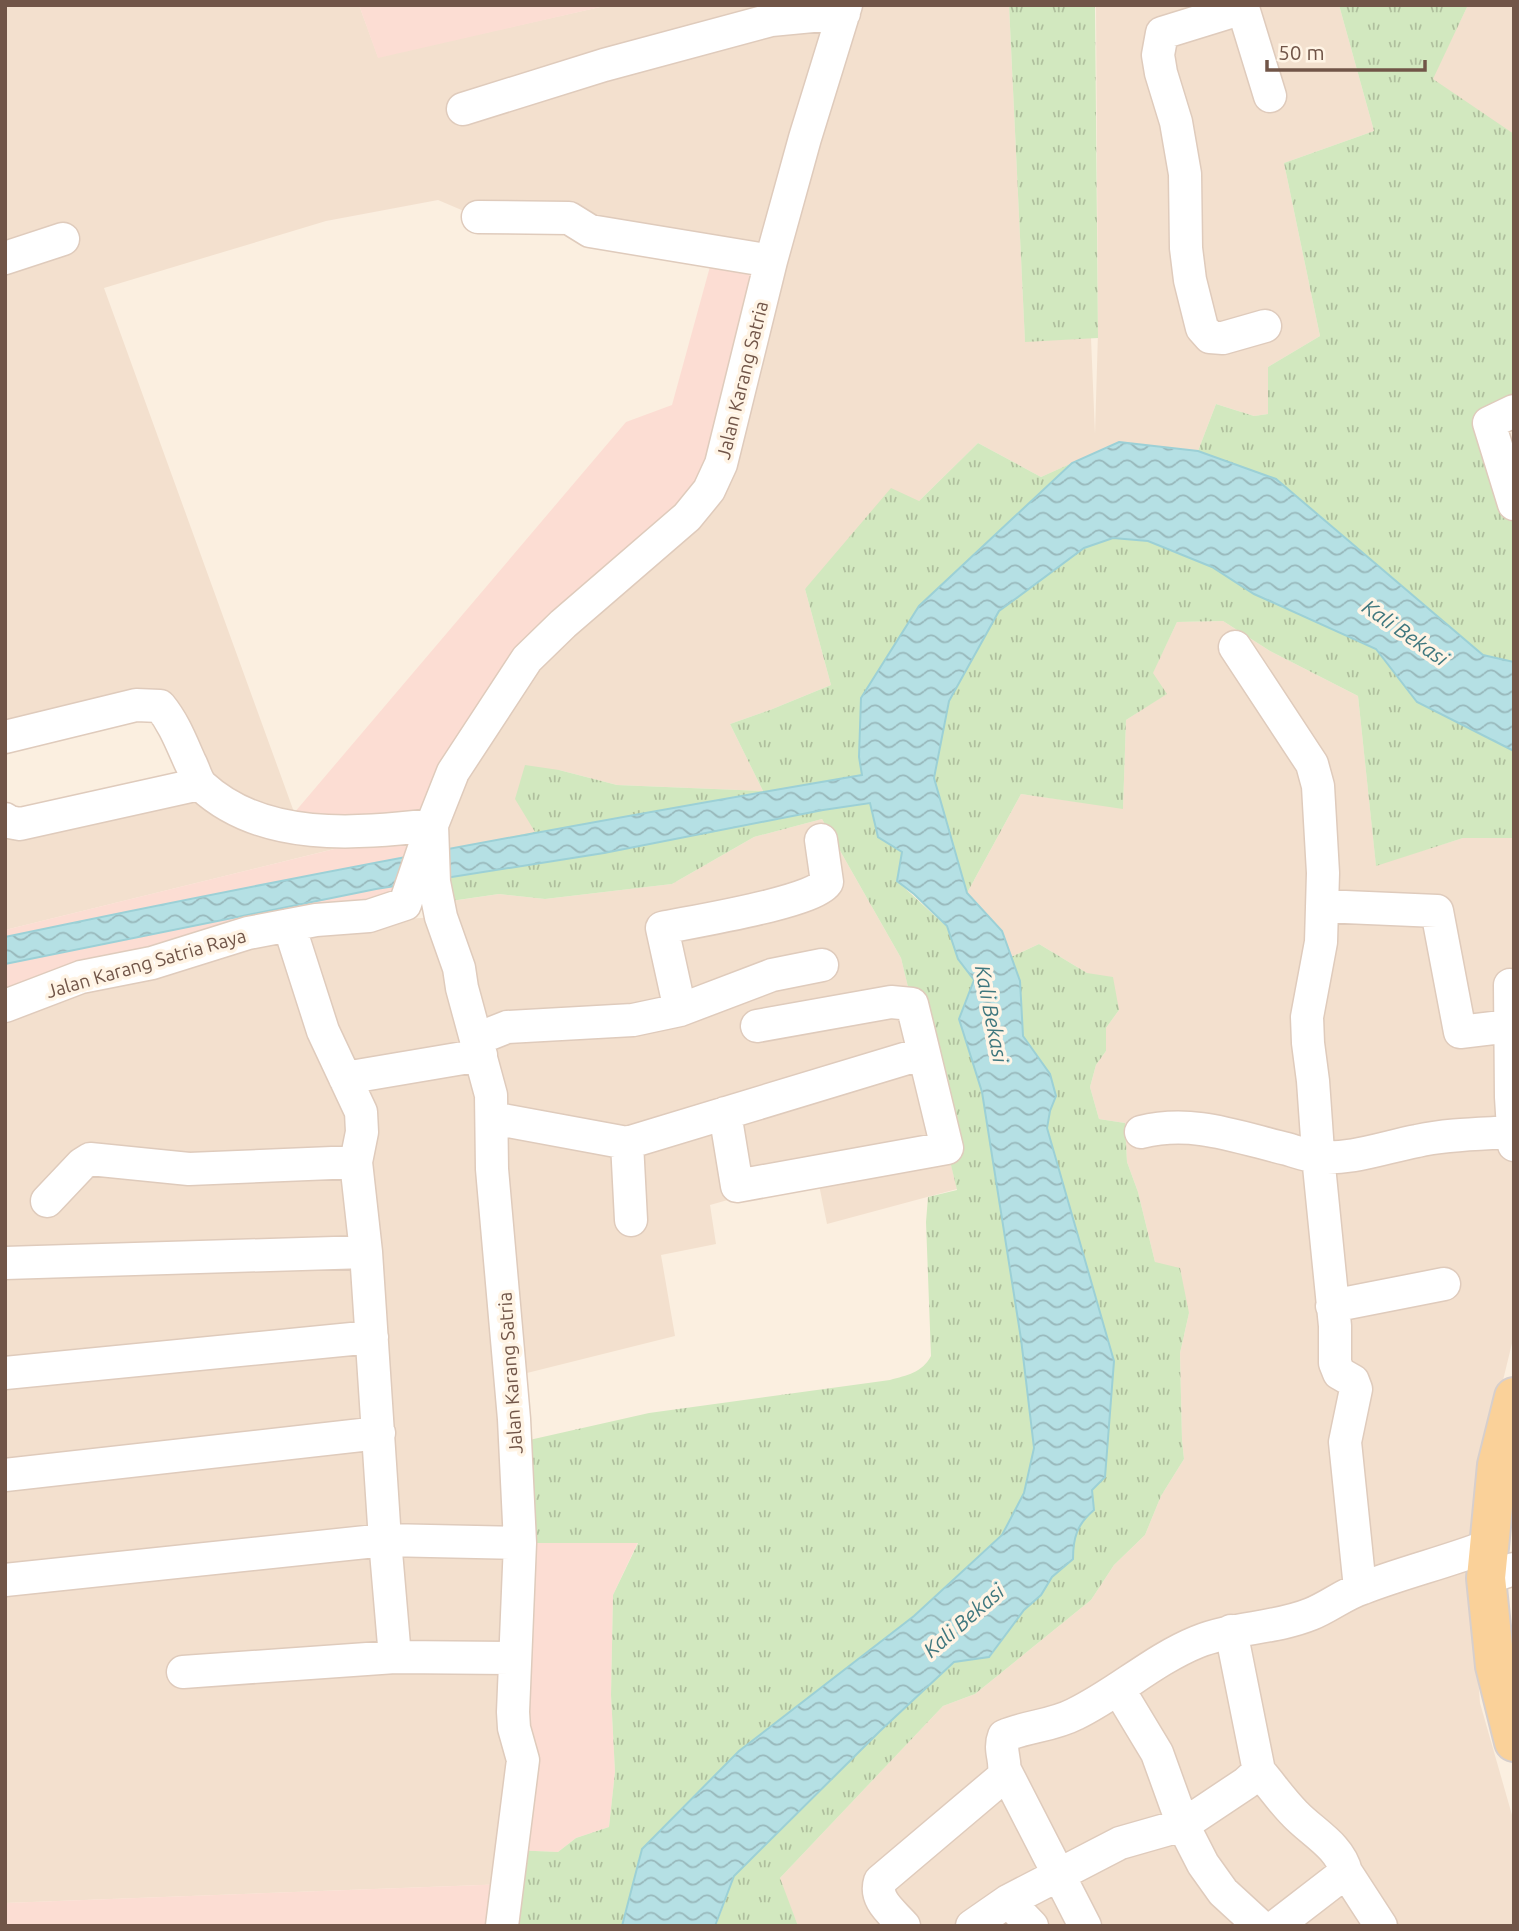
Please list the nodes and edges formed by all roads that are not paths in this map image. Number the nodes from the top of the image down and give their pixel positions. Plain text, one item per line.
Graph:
1 (1243, 7) edge
2 (845, 9) edge
3 (1270, 96) dead end
4 (463, 109) dead end
5 (478, 217) dead end
6 (63, 239) dead end
7 (5, 258) edge
8 (771, 261) junction
9 (1265, 326) dead end
10 (1514, 411) edge
11 (1514, 504) edge
12 (1235, 648) dead end
13 (5, 737) edge
14 (200, 784) junction
15 (5, 819) edge
16 (432, 825) junction
17 (821, 840) dead end
18 (1322, 906) junction
19 (441, 917) junction
20 (289, 925) junction
21 (822, 965) dead end
22 (1510, 985) dead end
23 (5, 1006) edge
24 (680, 1010) junction
25 (757, 1026) dead end
26 (1510, 1026) junction
27 (479, 1047) junction
28 (924, 1053) junction
29 (345, 1078) junction
30 (725, 1113) junction
31 (492, 1118) junction
32 (1141, 1132) dead end
33 (1513, 1139) edge
34 (628, 1143) junction
35 (1318, 1157) junction
36 (356, 1163) junction
37 (47, 1201) dead end
38 (631, 1220) dead end
39 (366, 1252) junction
40 (5, 1263) edge
41 (1444, 1284) dead end
42 (1332, 1306) junction
43 (372, 1336) junction
44 (5, 1373) edge
45 (1514, 1396) edge
46 (379, 1433) junction
47 (5, 1475) edge
48 (385, 1540) junction
49 (520, 1542) junction
50 (1496, 1564) edge
51 (5, 1580) edge
52 (1360, 1588) junction
53 (1231, 1632) junction
54 (395, 1657) junction
55 (515, 1658) junction
56 (183, 1672) dead end
57 (1118, 1690) junction
58 (1514, 1742) edge
59 (1005, 1770) junction
60 (1259, 1771) junction
61 (1183, 1825) junction
62 (1346, 1872) junction
63 (1058, 1877) junction
64 (1008, 1902) junction
65 (502, 1926) edge
66 (904, 1926) edge
67 (971, 1926) edge
68 (1032, 1926) edge
69 (1085, 1926) edge
70 (1260, 1926) edge
71 (1276, 1926) edge
72 (1381, 1926) edge

1 - 3 street
1 - 9 street
2 - 4 street
2 - 8 street, Jalan Karang Satria
5 - 8 street
6 - 7 street
8 - 16 street, Jalan Karang Satria
10 - 11 street
12 - 18 street
13 - 14 street
14 - 15 street
14 - 16 street
16 - 19 street, Jalan Karang Satria
16 - 20 street
17 - 24 street
18 - 26 street
18 - 35 street
19 - 20 street
19 - 27 street, Jalan Karang Satria
20 - 23 street, Jalan Karang Satria Raya
20 - 29 street
21 - 24 street
22 - 26 street
24 - 27 street
25 - 28 street
26 - 33 street
27 - 29 street
27 - 31 street, Jalan Karang Satria
28 - 30 street
28 - 30 street
29 - 36 street
30 - 34 street
31 - 34 street
31 - 49 street, Jalan Karang Satria
32 - 35 street
33 - 35 street
34 - 38 street
35 - 42 street
36 - 37 street
36 - 39 street
39 - 40 street
39 - 43 street
41 - 42 street
42 - 52 street
43 - 44 street
43 - 46 street
45 - 50 main road
46 - 47 street
46 - 48 street
48 - 49 street
48 - 51 street
48 - 54 street
49 - 55 street, Jalan Karang Satria
50 - 52 street
50 - 58 main road
52 - 53 street
53 - 57 street
53 - 60 street
54 - 55 street
54 - 56 street
55 - 65 street, Jalan Karang Satria
57 - 59 street
57 - 61 street
59 - 63 street
59 - 66 street
60 - 61 street
60 - 62 street
61 - 63 street
61 - 70 street
62 - 71 street
62 - 72 street
63 - 64 street
63 - 69 street
64 - 67 street
64 - 68 street

